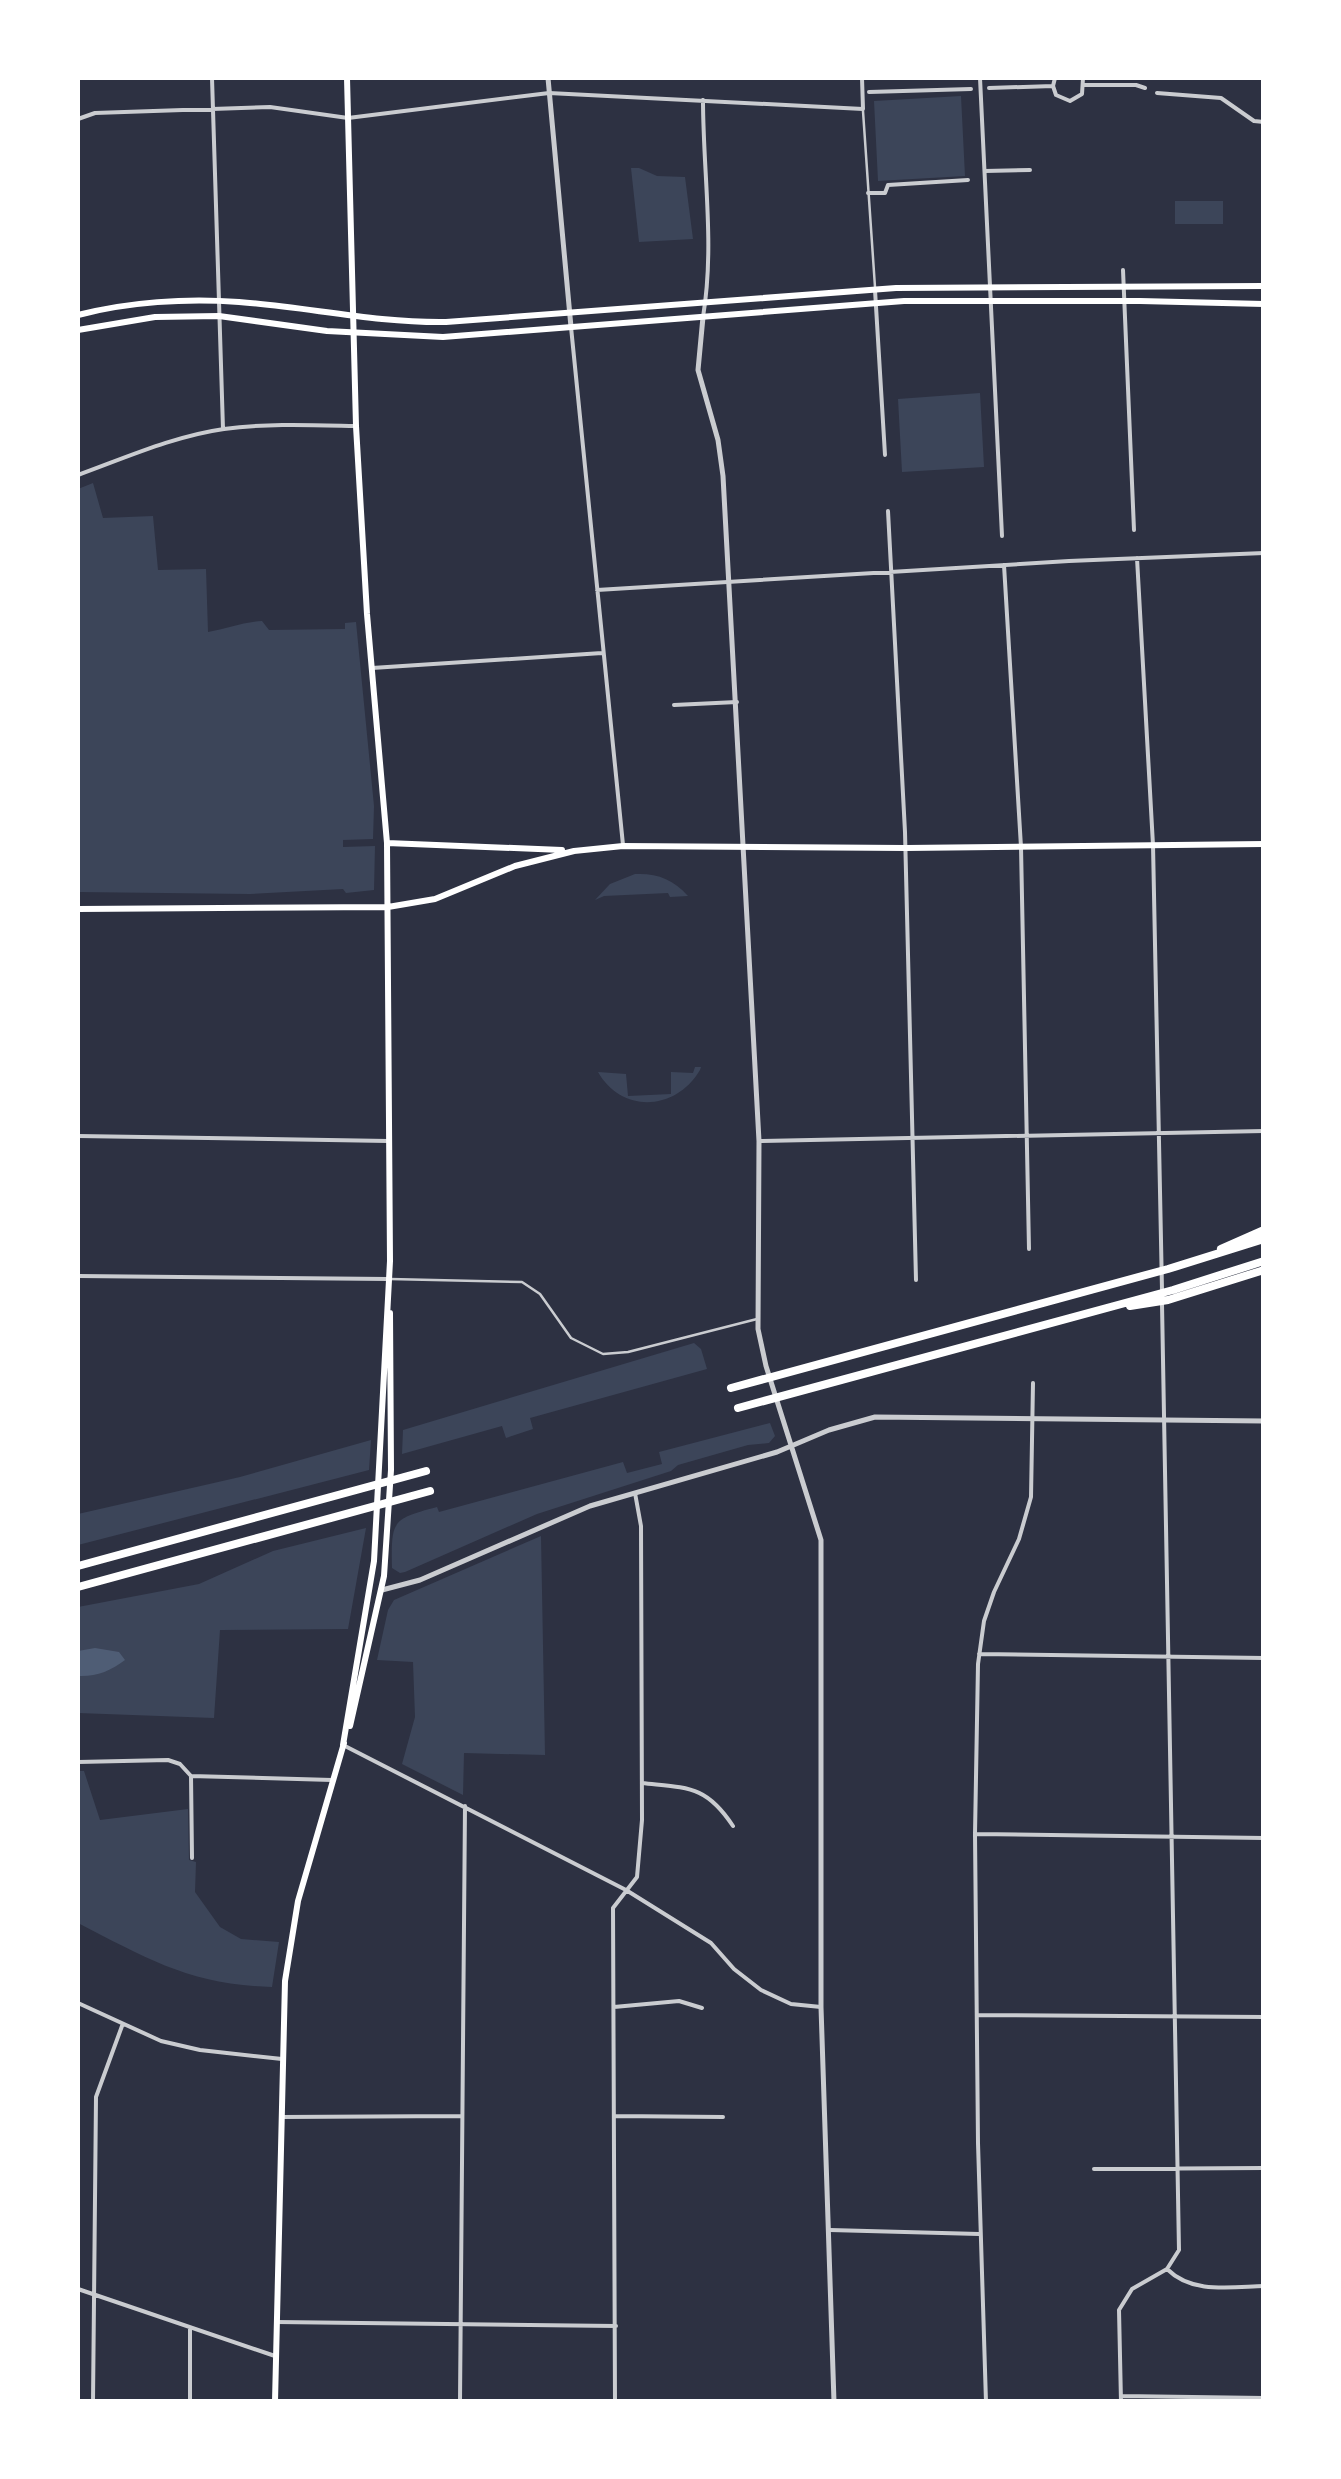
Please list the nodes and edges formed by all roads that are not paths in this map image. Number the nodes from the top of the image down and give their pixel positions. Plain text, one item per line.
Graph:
1 (212, 78) edge
2 (347, 78) edge
3 (548, 78) edge
4 (862, 78) edge
5 (980, 78) edge
6 (1055, 78) edge
7 (1082, 78) edge
8 (1085, 85) junction
9 (1052, 86) junction
10 (989, 88) dead end
11 (1145, 88) dead end
12 (971, 89) dead end
13 (548, 92) junction
14 (869, 92) dead end
15 (1157, 93) dead end
16 (703, 100) junction
17 (863, 108) junction
18 (214, 109) junction
19 (348, 118) junction
20 (78, 119) edge
21 (1264, 122) edge
22 (1030, 170) dead end
23 (984, 171) junction
24 (968, 180) dead end
25 (868, 193) junction
26 (1123, 270) dead end
27 (1122, 285) junction
28 (990, 286) junction
29 (1264, 286) edge
30 (875, 289) junction
31 (1122, 300) junction
32 (217, 301) junction
33 (990, 301) junction
34 (706, 302) junction
35 (876, 303) junction
36 (1264, 304) edge
37 (570, 312) junction
38 (78, 314) edge
39 (218, 316) junction
40 (352, 316) junction
41 (703, 318) junction
42 (571, 327) junction
43 (78, 330) edge
44 (352, 332) junction
45 (356, 426) junction
46 (224, 429) junction
47 (886, 455) dead end
48 (78, 475) edge
49 (888, 512) dead end
50 (1134, 530) dead end
51 (1002, 536) dead end
52 (1264, 553) edge
53 (1137, 558) junction
54 (1004, 565) junction
55 (890, 571) junction
56 (728, 580) junction
57 (598, 590) junction
58 (604, 653) junction
59 (372, 668) junction
60 (737, 702) junction
61 (674, 705) dead end
62 (387, 843) junction
63 (1264, 844) edge
64 (1153, 845) junction
65 (623, 846) junction
66 (1022, 847) junction
67 (744, 848) junction
68 (906, 848) junction
69 (574, 851) junction
70 (388, 906) junction
71 (78, 909) edge
72 (1264, 1131) edge
73 (1159, 1134) junction
74 (78, 1136) edge
75 (1026, 1136) junction
76 (912, 1137) junction
77 (390, 1141) junction
78 (759, 1141) junction
79 (1264, 1230) edge
80 (1264, 1239) edge
81 (1029, 1249) dead end
82 (1264, 1261) edge
83 (1195, 1262) junction
84 (1264, 1270) edge
85 (78, 1276) edge
86 (390, 1279) junction
87 (916, 1280) dead end
88 (389, 1292) junction
89 (1091, 1312) junction
90 (758, 1318) junction
91 (1033, 1383) dead end
92 (731, 1388) dead end
93 (738, 1408) dead end
94 (1032, 1416) junction
95 (1165, 1420) junction
96 (1264, 1421) edge
97 (792, 1446) junction
98 (426, 1471) dead end
99 (430, 1491) dead end
100 (635, 1493) junction
101 (78, 1566) edge
102 (78, 1587) edge
103 (382, 1590) junction
104 (369, 1592) junction
105 (978, 1654) junction
106 (1169, 1657) junction
107 (1264, 1658) edge
108 (343, 1745) junction
109 (78, 1762) edge
110 (191, 1776) junction
111 (332, 1780) junction
112 (642, 1783) junction
113 (466, 1806) junction
114 (733, 1826) dead end
115 (975, 1834) junction
116 (1173, 1838) junction
117 (1264, 1838) edge
118 (192, 1858) dead end
119 (626, 1890) junction
120 (78, 2004) edge
121 (614, 2007) junction
122 (702, 2008) dead end
123 (821, 2008) junction
124 (977, 2015) junction
125 (1175, 2016) junction
126 (1264, 2017) edge
127 (122, 2026) junction
128 (282, 2060) junction
129 (463, 2116) junction
130 (615, 2116) junction
131 (722, 2117) dead end
132 (281, 2118) junction
133 (1178, 2167) junction
134 (1264, 2168) edge
135 (1094, 2169) dead end
136 (830, 2230) junction
137 (980, 2234) junction
138 (1167, 2269) junction
139 (1264, 2286) edge
140 (78, 2289) edge
141 (95, 2295) junction
142 (276, 2322) junction
143 (462, 2324) junction
144 (616, 2326) junction
145 (190, 2327) junction
146 (275, 2356) junction
147 (1264, 2398) edge
148 (1121, 2399) edge
149 (94, 2402) edge
150 (190, 2402) edge
151 (274, 2402) edge
152 (460, 2402) edge
153 (615, 2402) edge
154 (834, 2402) edge
155 (986, 2402) edge

1 - 18 street
2 - 19 main road
3 - 13 street
4 - 17 street
5 - 23 street
6 - 9 street
7 - 8 street
8 - 9 street
8 - 11 street
9 - 10 street
12 - 14 street
13 - 16 street
13 - 19 street
13 - 37 street
15 - 21 street
16 - 17 street
16 - 34 street
17 - 25 lane
18 - 19 street
18 - 20 street
18 - 32 street
19 - 40 main road
22 - 23 street
23 - 28 street
24 - 25 street
25 - 30 lane
26 - 27 street
27 - 28 main road
27 - 29 main road
27 - 31 street
28 - 30 main road
28 - 33 street
30 - 34 main road
30 - 35 street
31 - 33 main road
31 - 36 main road
31 - 50 street
32 - 38 main road
32 - 39 street
32 - 40 main road
33 - 35 main road
33 - 51 street
34 - 37 main road
34 - 41 street
35 - 41 main road
35 - 47 street
37 - 40 main road
37 - 42 street
39 - 43 main road
39 - 44 main road
39 - 46 street
40 - 44 main road
41 - 42 main road
41 - 56 street
42 - 44 main road
42 - 57 street
44 - 45 main road
45 - 46 street
45 - 59 main road
46 - 48 street
49 - 55 street
52 - 53 street
53 - 54 street
53 - 64 street
54 - 55 street
54 - 66 street
55 - 56 street
55 - 68 street
56 - 57 street
56 - 60 street
57 - 58 street
58 - 59 street
58 - 65 street
59 - 62 main road
60 - 61 street
60 - 67 street
62 - 69 main road
62 - 70 main road
63 - 64 main road
64 - 66 main road
64 - 73 street
65 - 67 main road
65 - 69 main road
66 - 68 main road
66 - 75 street
67 - 68 main road
67 - 78 street
68 - 76 street
69 - 70 main road
70 - 71 main road
70 - 77 main road
72 - 73 street
73 - 75 street
73 - 95 street
74 - 77 street
75 - 76 street
75 - 81 street
76 - 78 street
76 - 87 street
77 - 86 main road
78 - 90 street
79 - 83 highway
80 - 83 highway
82 - 89 highway
83 - 92 highway
84 - 89 highway
85 - 86 street
86 - 88 main road
86 - 90 lane
88 - 103 main road
88 - 104 main road
89 - 93 highway
90 - 97 street
91 - 94 street
94 - 95 street
94 - 97 street
94 - 105 street
95 - 96 street
95 - 106 street
97 - 100 street
97 - 123 street
98 - 101 highway
99 - 102 highway
100 - 103 street
100 - 112 street
103 - 104 street
103 - 108 main road
104 - 108 main road
105 - 106 street
105 - 115 street
106 - 107 street
106 - 116 street
108 - 111 main road
108 - 113 street
109 - 110 street
110 - 111 street
110 - 118 street
111 - 128 main road
112 - 114 street
112 - 119 street
113 - 119 street
113 - 129 street
115 - 116 street
115 - 124 street
116 - 117 street
116 - 125 street
119 - 121 street
119 - 123 street
120 - 127 street
121 - 122 street
121 - 130 street
123 - 136 street
124 - 125 street
124 - 137 street
125 - 126 street
125 - 133 street
127 - 128 street
127 - 141 street
128 - 132 main road
129 - 132 street
129 - 143 street
130 - 131 street
130 - 144 street
132 - 142 main road
133 - 134 street
133 - 135 street
133 - 138 street
136 - 137 street
136 - 154 street
137 - 155 street
138 - 139 street
138 - 148 street
140 - 141 street
141 - 145 street
141 - 149 street
142 - 143 street
142 - 146 main road
143 - 144 street
143 - 152 street
144 - 153 street
145 - 146 street
145 - 150 street
146 - 151 main road
147 - 148 street

